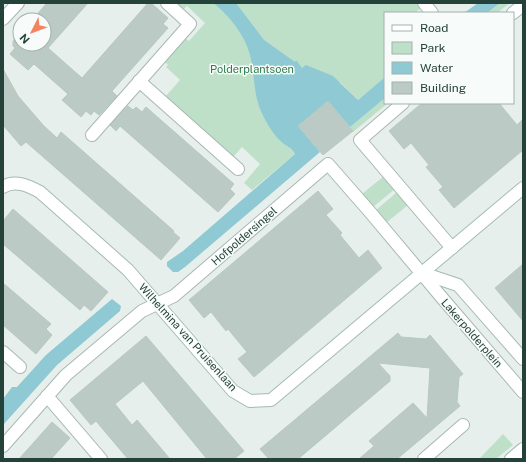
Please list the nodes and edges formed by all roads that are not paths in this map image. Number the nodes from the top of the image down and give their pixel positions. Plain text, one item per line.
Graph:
1 (18, 3) edge
2 (167, 3) edge
3 (424, 3) edge
4 (523, 6) edge
5 (431, 12) edge
6 (514, 12) edge
7 (3, 19) edge
8 (139, 81) junction
9 (402, 104) edge
10 (92, 135) dead end
11 (328, 164) joint
12 (238, 169) dead end
13 (4, 183) edge
14 (523, 188) edge
15 (452, 248) junction
16 (422, 273) junction
17 (158, 304) junction
18 (3, 352) edge
19 (523, 359) edge
20 (20, 367) dead end
21 (523, 392) edge
22 (47, 396) junction
23 (463, 425) dead end
24 (3, 446) edge
25 (523, 449) edge
26 (101, 459) edge
27 (424, 459) edge
28 (511, 459) edge

1 - 7 street
2 - 8 street
3 - 5 street
4 - 6 street
8 - 10 street
8 - 12 street
9 - 15 street
11 - 16 street, Lakerpolderplein
11 - 17 street, Hofpoldersingel
13 - 17 street, Wilhelmina van Pruisenlaan
14 - 15 street, Wilhelmina van Pruisenlaan
15 - 16 street, Wilhelmina van Pruisenlaan
16 - 17 street, Wilhelmina van Pruisenlaan
16 - 19 street, Lakerpolderplein
16 - 21 street, Lakerpolderplein
17 - 22 street, Hofpoldersingel
18 - 20 street
22 - 24 street, Hofpoldersingel
22 - 26 street
23 - 27 street
25 - 28 street

